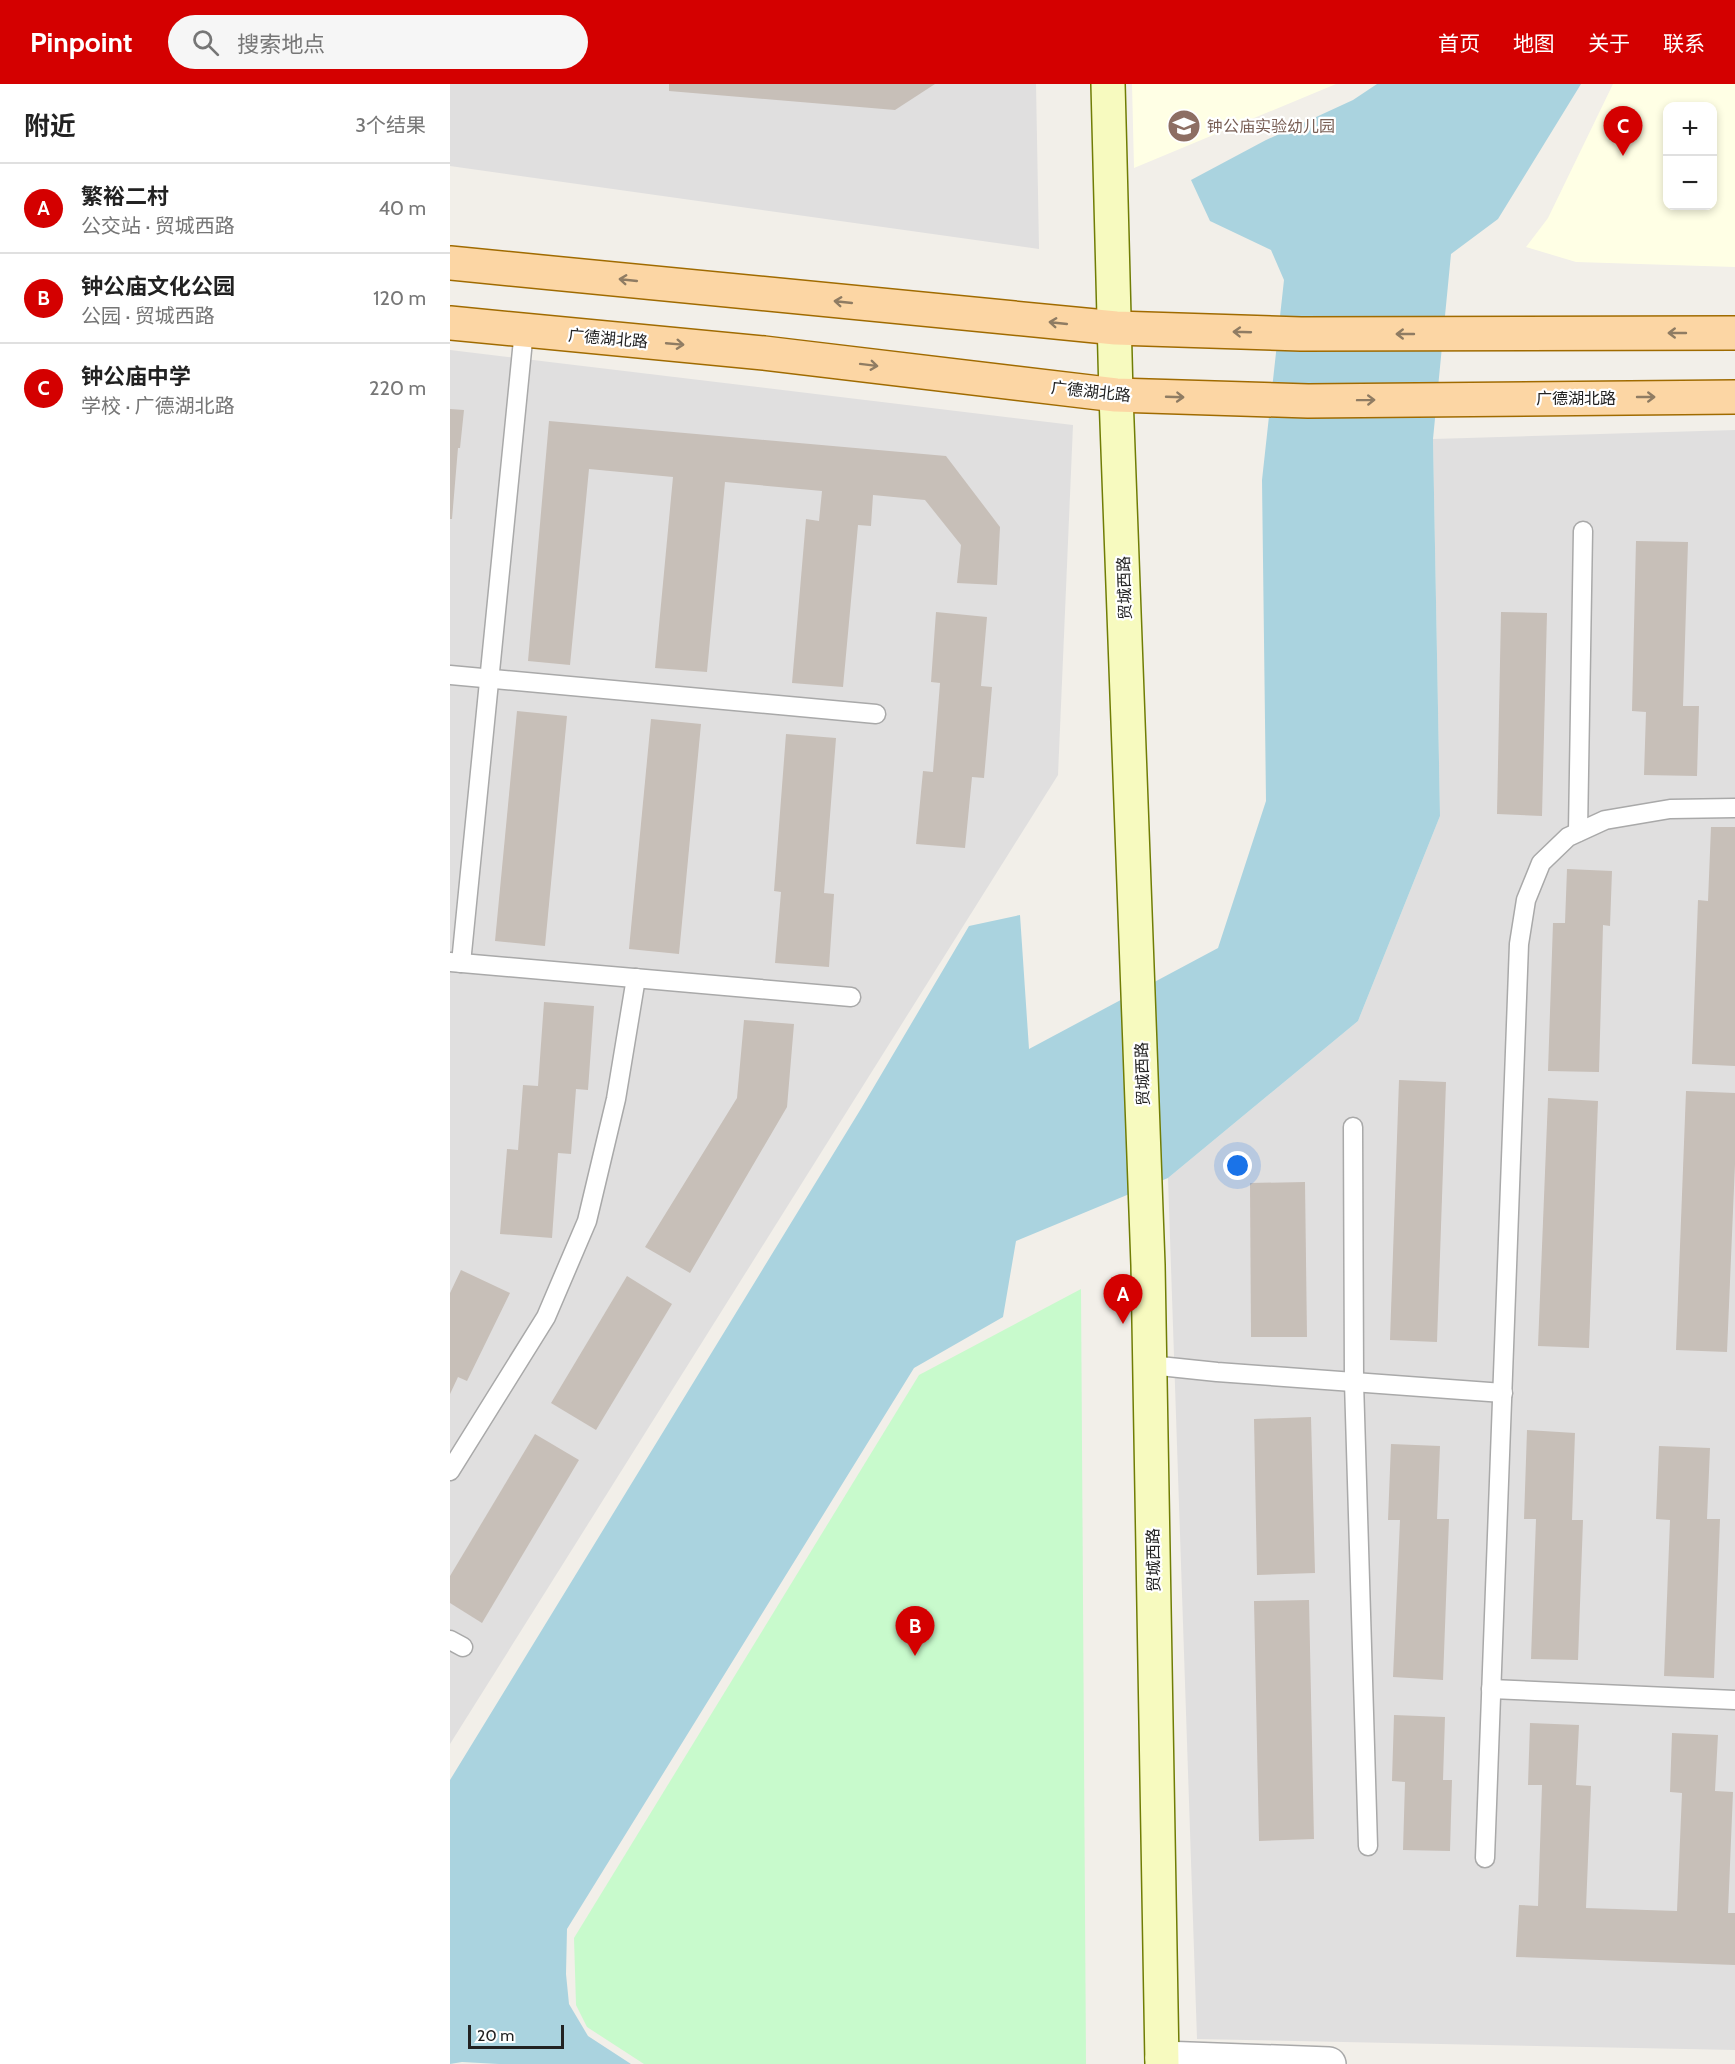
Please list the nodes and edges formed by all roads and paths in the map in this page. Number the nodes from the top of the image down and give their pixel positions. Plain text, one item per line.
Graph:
1 (1108, 84) edge
2 (450, 263) edge
3 (450, 323) edge
4 (1116, 328) junction
5 (524, 330) junction
6 (1735, 333) edge
7 (1116, 395) junction
8 (1735, 397) edge
9 (1583, 531) dead end
10 (450, 675) edge
11 (489, 680) junction
12 (876, 714) dead end
13 (1735, 808) edge
14 (1578, 832) junction
15 (455, 963) edge
16 (636, 978) junction
17 (851, 997) dead end
18 (1353, 1127) dead end
19 (1150, 1365) junction
20 (1354, 1382) junction
21 (1503, 1393) junction
22 (450, 1471) edge
23 (1491, 1689) junction
24 (1735, 1700) edge
25 (1368, 1846) dead end
26 (1485, 1858) dead end
27 (1162, 2061) edge
28 (1329, 2064) edge

1 - 4 main road, 贸城西路
4 -> 2 main road
3 - 5 main road, 广德湖北路
6 -> 4 main road
4 - 7 main road, 贸城西路
5 -> 7 main road, 广德湖北路
5 - 11 lane
7 -> 8 main road, 广德湖北路
7 - 19 main road, 贸城西路
9 - 14 lane
10 - 11 lane
11 - 12 lane
11 - 15 lane
13 - 14 lane
14 - 21 lane
15 - 16 lane
16 - 17 lane
16 - 22 lane
18 - 20 lane
19 - 20 lane
19 - 27 main road, 贸城西路
20 - 21 lane
20 - 25 lane
21 - 23 lane
23 - 24 lane
23 - 26 lane
27 - 28 street

